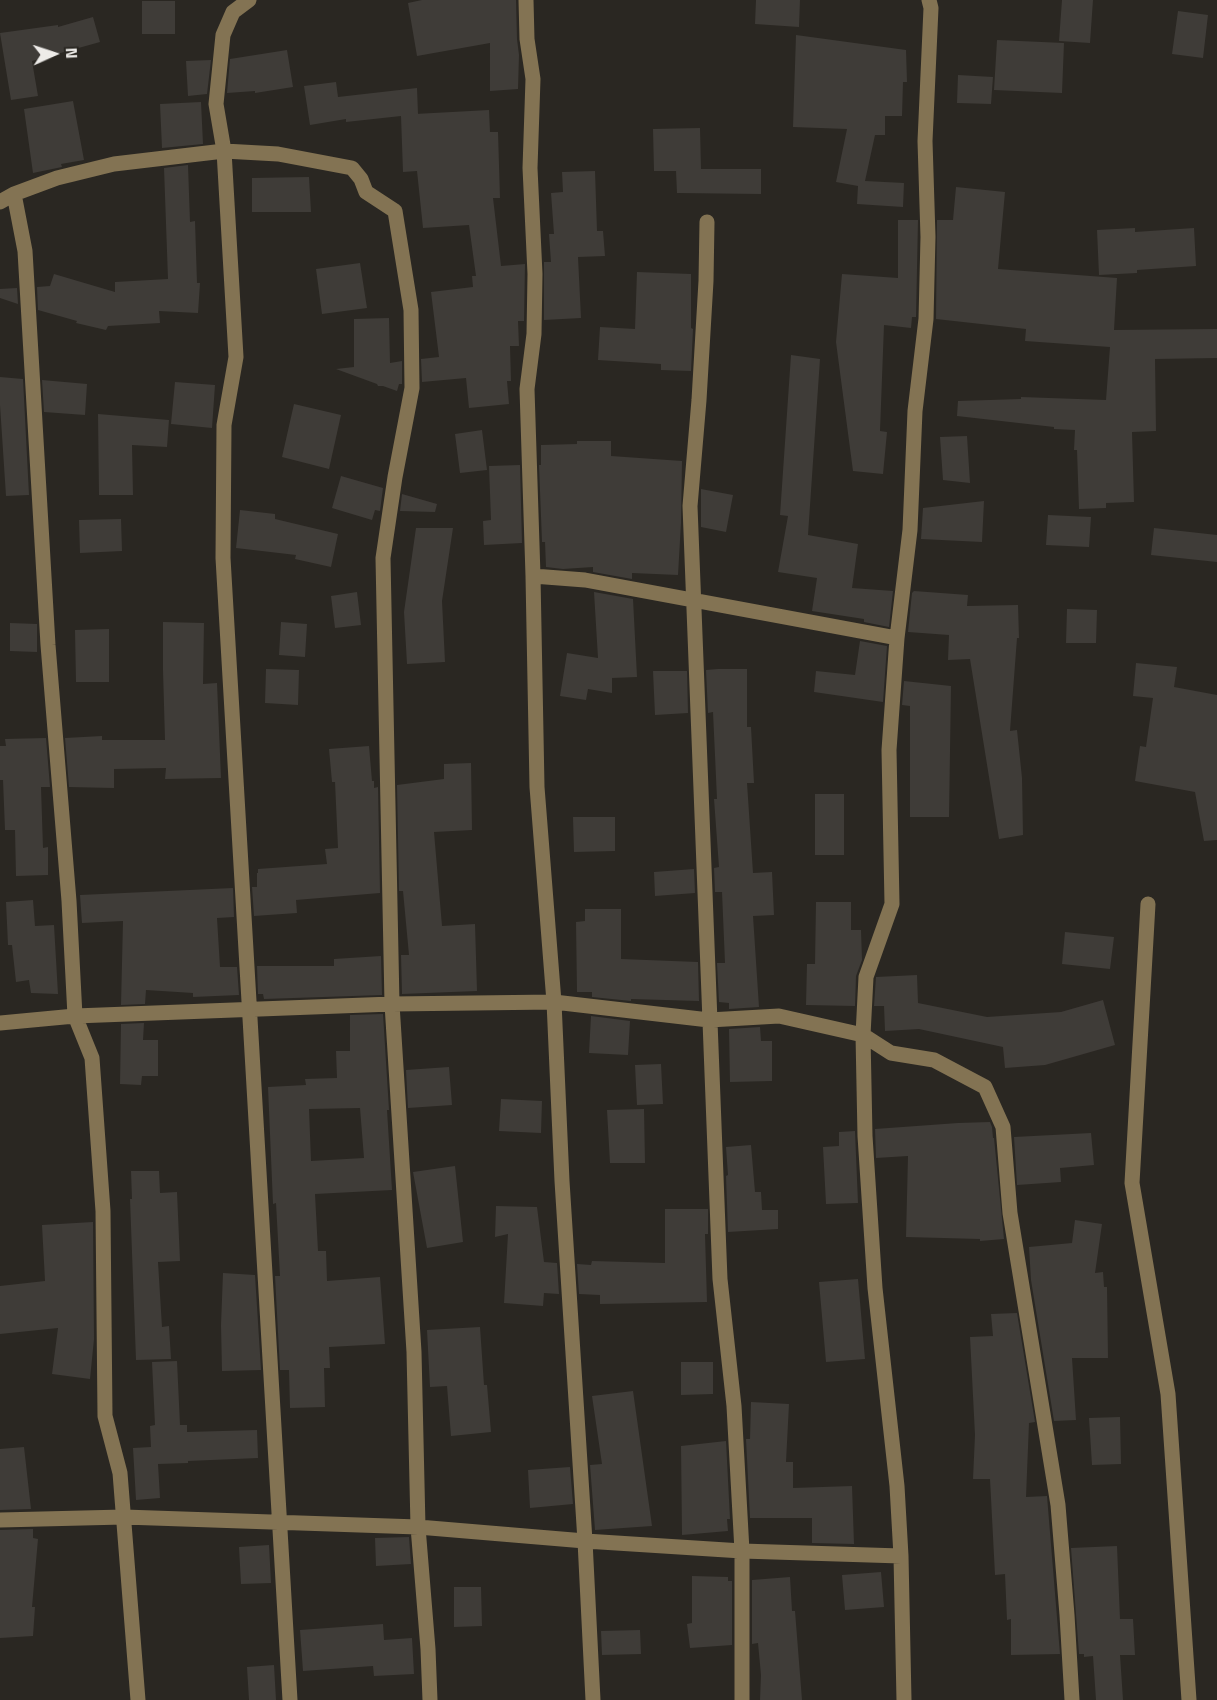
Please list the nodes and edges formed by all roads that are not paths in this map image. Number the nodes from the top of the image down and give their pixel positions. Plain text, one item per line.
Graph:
1 (249, 0) edge
2 (526, 0) edge
3 (929, 0) edge
4 (224, 151) junction
5 (14, 195) junction
6 (0, 202) edge
7 (706, 222) dead end
8 (533, 576) junction
9 (694, 600) junction
10 (897, 638) junction
11 (1148, 904) dead end
12 (554, 1002) junction
13 (392, 1004) junction
14 (249, 1010) junction
15 (75, 1016) junction
16 (709, 1020) junction
17 (0, 1023) edge
18 (862, 1035) junction
19 (124, 1517) junction
20 (0, 1520) edge
21 (281, 1524) junction
22 (418, 1527) junction
23 (585, 1541) junction
24 (742, 1551) junction
25 (901, 1556) junction
26 (138, 1700) edge
27 (290, 1700) edge
28 (430, 1700) edge
29 (593, 1700) edge
30 (742, 1700) edge
31 (904, 1700) edge
32 (1072, 1700) edge
33 (1189, 1700) edge

1 - 4 street
2 - 8 street
3 - 10 street
4 - 5 street
4 - 13 street
4 - 14 street
5 - 6 street
5 - 15 street
7 - 9 street
8 - 9 street
8 - 12 street
9 - 10 street
9 - 16 street
10 - 18 street
11 - 33 street
12 - 13 street
12 - 16 street
12 - 23 street
13 - 14 street
13 - 22 street
14 - 15 street
14 - 21 street
15 - 17 street
15 - 19 street
16 - 18 street
16 - 24 street
18 - 25 street
18 - 32 street
19 - 20 street
19 - 21 street
19 - 26 street
21 - 22 street
21 - 27 street
22 - 23 street
22 - 28 street
23 - 24 street
23 - 29 street
24 - 25 street
24 - 30 street
25 - 31 street

